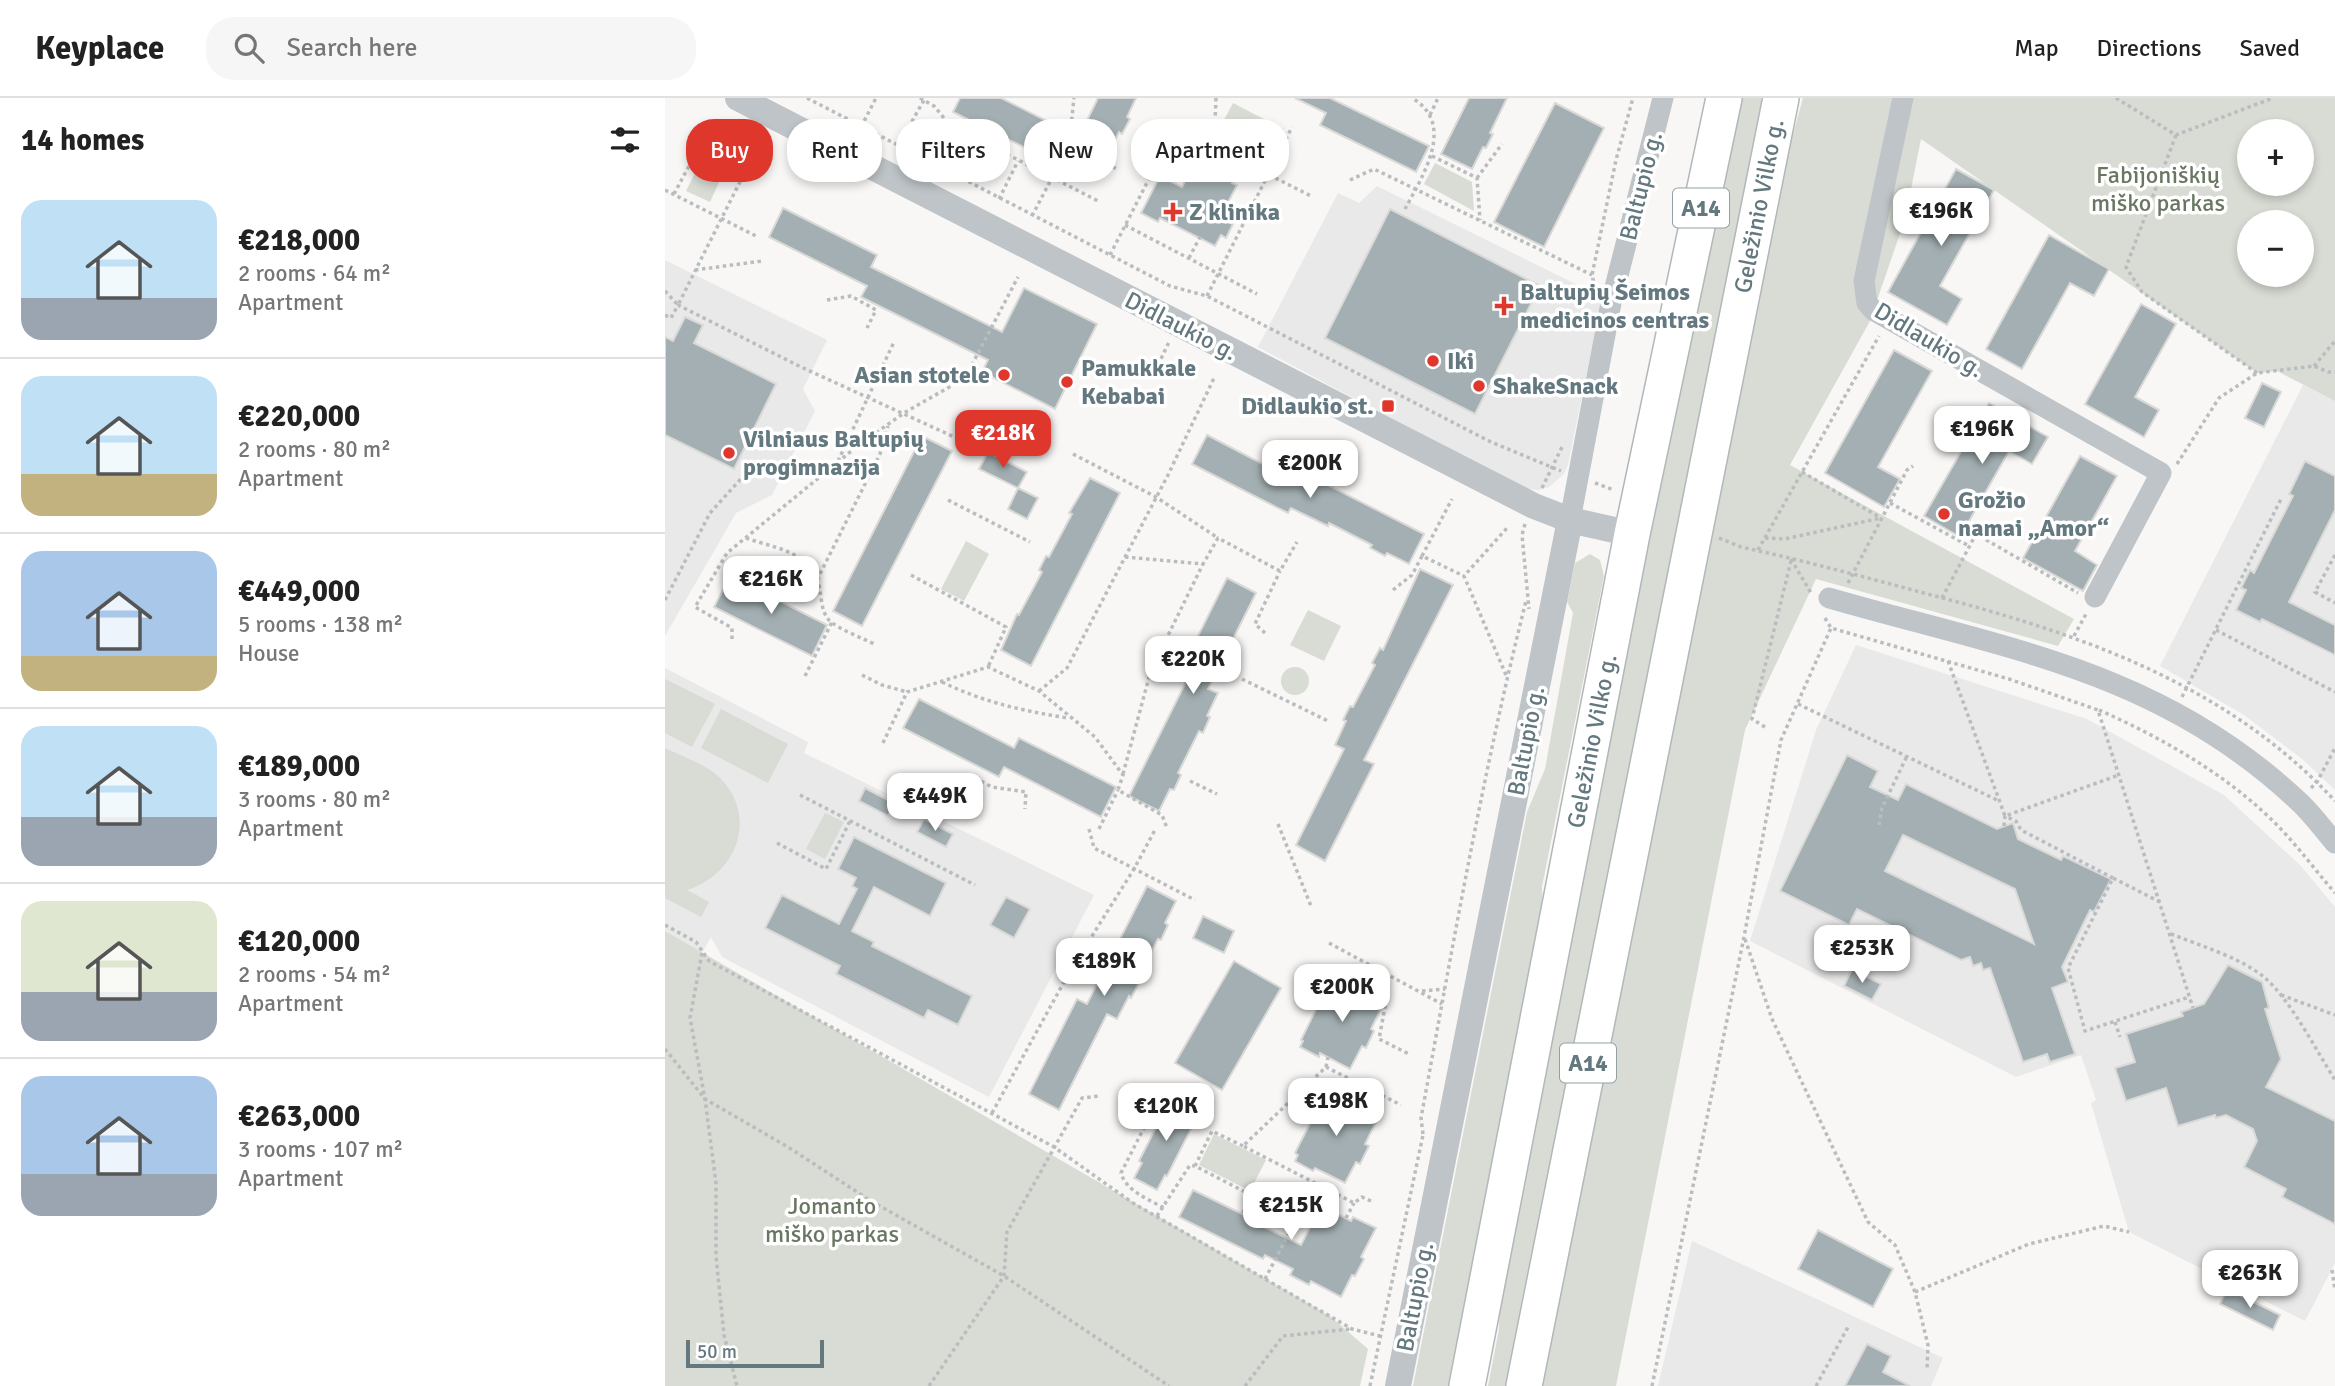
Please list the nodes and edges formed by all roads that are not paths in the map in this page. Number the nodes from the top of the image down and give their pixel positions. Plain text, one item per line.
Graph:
1 (737, 98) edge
2 (1663, 98) edge
3 (1724, 98) edge
4 (1781, 98) edge
5 (1903, 98) edge
6 (1570, 520) junction
7 (1632, 534) junction
8 (2094, 599) road end
9 (1826, 602) road end
10 (2335, 843) edge
11 (1398, 1386) edge
12 (1467, 1386) edge
13 (1524, 1386) edge

1 - 6 street, Didlaukio g.
2 - 6 street, Baltupio g.
3 - 7 highway, Geležinio Vilko g. / A14
4 - 13 highway, Geležinio Vilko g. / A14
5 - 8 street, Didlaukio g.
6 - 7 street, Didlaukio g.
6 - 11 street, Baltupio g.
7 - 12 highway, Geležinio Vilko g. / A14
9 - 10 street

